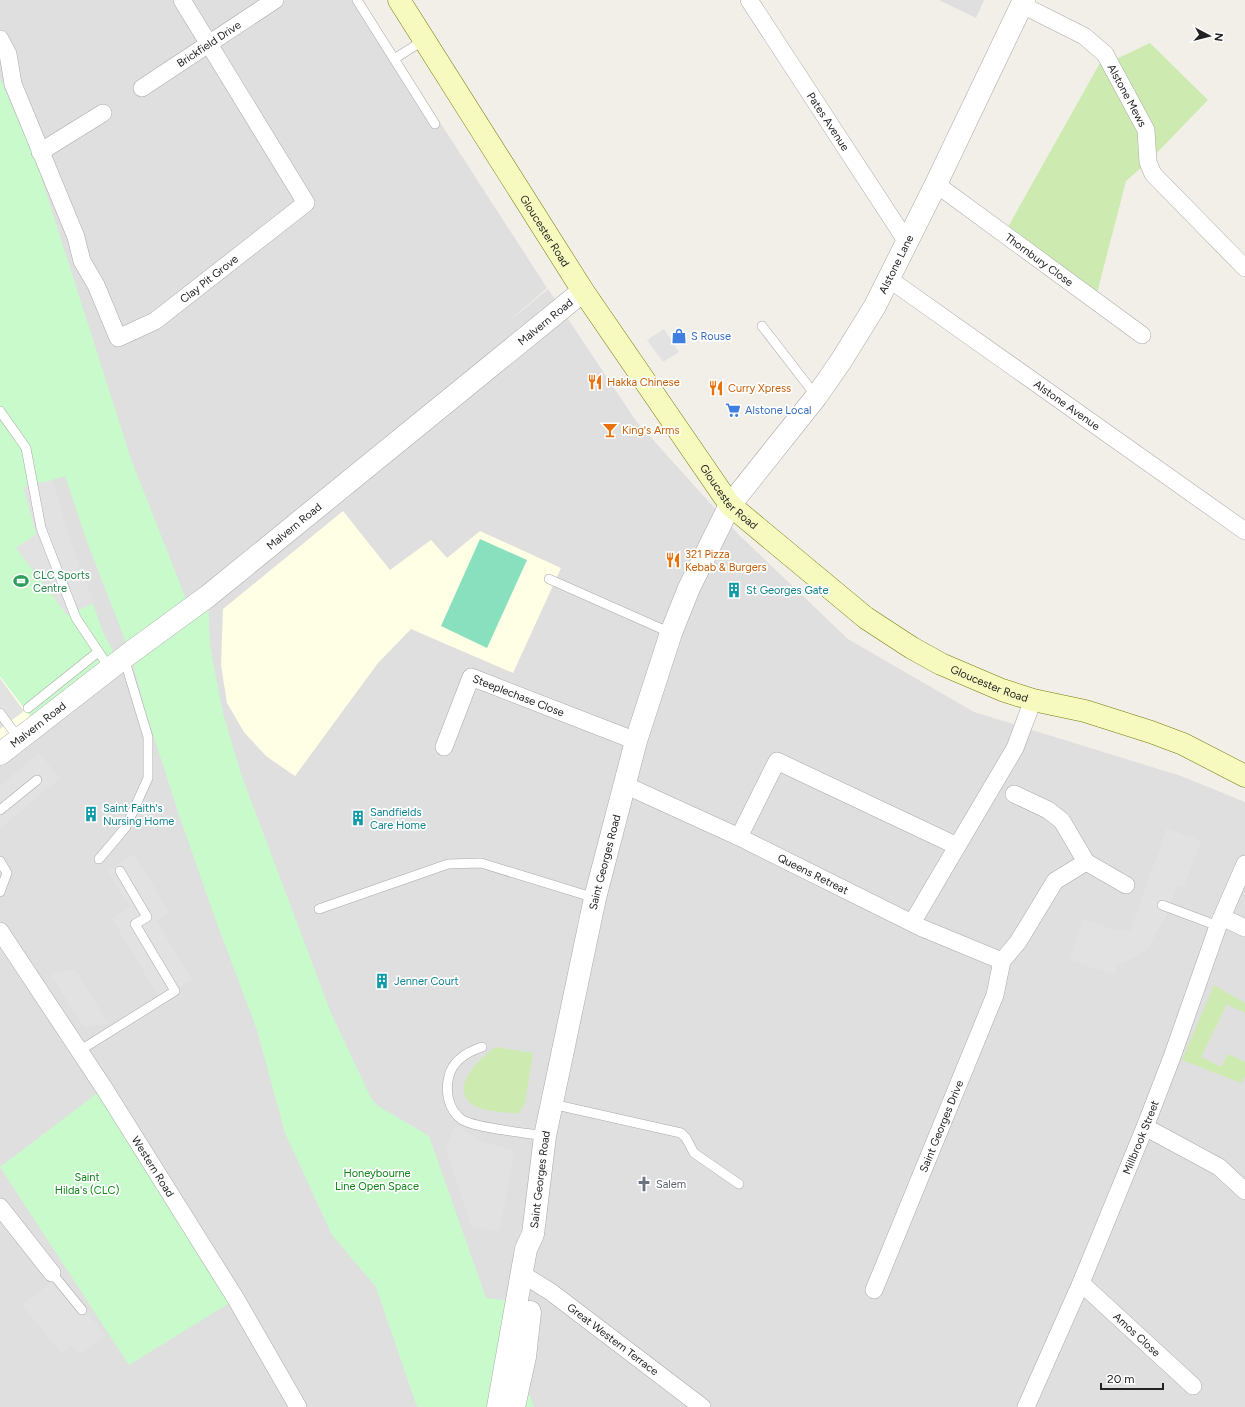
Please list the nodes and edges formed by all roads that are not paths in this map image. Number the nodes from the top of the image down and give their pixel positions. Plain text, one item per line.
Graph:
1 (182, 0) edge
2 (275, 0) edge
3 (357, 0) edge
4 (399, 0) edge
5 (749, 0) edge
6 (1023, 3) edge
7 (0, 39) edge
8 (424, 40) junction
9 (209, 43) junction
10 (394, 59) junction
11 (142, 88) dead end
12 (103, 113) dead end
13 (435, 124) dead end
14 (40, 152) junction
15 (936, 184) junction
16 (907, 242) junction
17 (1245, 268) edge
18 (889, 279) junction
19 (583, 291) junction
20 (762, 326) dead end
21 (1142, 335) dead end
22 (816, 397) junction
23 (0, 411) edge
24 (730, 505) junction
25 (1245, 531) edge
26 (549, 579) dead end
27 (671, 633) junction
28 (111, 660) junction
29 (1033, 700) junction
30 (0, 713) edge
31 (19, 739) junction
32 (636, 741) junction
33 (444, 747) dead end
34 (0, 754) edge
35 (1245, 776) edge
36 (37, 780) dead end
37 (625, 785) junction
38 (1014, 794) dead end
39 (0, 810) edge
40 (739, 837) junction
41 (958, 846) junction
42 (99, 859) dead end
43 (0, 861) edge
44 (1086, 862) junction
45 (1245, 864) edge
46 (120, 871) dead end
47 (1126, 885) dead end
48 (0, 892) edge
49 (595, 898) junction
50 (1162, 905) dead end
51 (319, 909) dead end
52 (912, 922) junction
53 (1220, 922) junction
54 (1245, 928) edge
55 (0, 931) edge
56 (1002, 961) junction
57 (482, 1047) dead end
58 (79, 1050) junction
59 (552, 1104) junction
60 (1145, 1127) junction
61 (545, 1136) junction
62 (739, 1184) dead end
63 (1245, 1191) edge
64 (0, 1207) edge
65 (52, 1273) joint
66 (528, 1277) junction
67 (1081, 1283) junction
68 (874, 1290) dead end
69 (82, 1310) dead end
70 (516, 1359) junction
71 (1193, 1386) dead end
72 (298, 1407) edge
73 (498, 1407) edge
74 (514, 1407) edge
75 (702, 1407) edge
76 (1026, 1407) edge

1 - 9 street
2 - 9 street, Brickfield Drive
3 - 10 lane
4 - 8 main road, Gloucester Road
5 - 16 street, Pates Avenue
6 - 15 street, Alstone Lane
6 - 17 street, Alstone Mews
7 - 14 street
8 - 10 lane
8 - 19 main road, Gloucester Road
9 - 11 street, Brickfield Drive
9 - 14 street, Clay Pit Grove
10 - 13 lane
12 - 14 street
15 - 16 street, Alstone Lane
15 - 21 street, Thornbury Close
16 - 18 street, Alstone Lane
18 - 22 street, Alstone Lane
18 - 25 street, Alstone Avenue
19 - 24 main road, Gloucester Road
19 - 28 street, Malvern Road
20 - 22 lane
22 - 24 street, Alstone Lane
23 - 28 lane
24 - 27 street, Saint Georges Road
24 - 29 main road, Gloucester Road
26 - 27 lane
27 - 32 street, Saint Georges Road
28 - 31 street, Malvern Road
28 - 42 lane
29 - 35 main road, Gloucester Road
29 - 41 street
30 - 31 lane
31 - 34 street, Malvern Road
32 - 33 street, Steeplechase Close
32 - 37 street, Saint Georges Road
36 - 39 lane
37 - 40 street, Queens Retreat
37 - 49 street, Saint Georges Road
38 - 44 street
40 - 41 street
40 - 52 street, Queens Retreat
41 - 52 street
43 - 48 lane
44 - 47 street
44 - 56 street
45 - 53 street, Millbrook Street
46 - 58 lane
49 - 51 lane
49 - 59 street, Saint Georges Road
50 - 53 lane
52 - 56 street, Queens Retreat
53 - 54 street
53 - 60 street, Millbrook Street
55 - 58 street, Western Road
56 - 68 street, Saint Georges Drive
57 - 61 lane
58 - 72 street, Western Road
59 - 61 street, Saint Georges Road
59 - 62 lane
60 - 63 street
60 - 67 street, Millbrook Street
61 - 66 street, Saint Georges Road
64 - 65 street
65 - 69 lane
66 - 70 street, Saint Georges Road
66 - 75 street, Great Western Terrace
67 - 71 street, Amos Close
67 - 76 street, Millbrook Street
70 - 73 street, Saint Georges Road
70 - 74 street, Saint Georges Road

